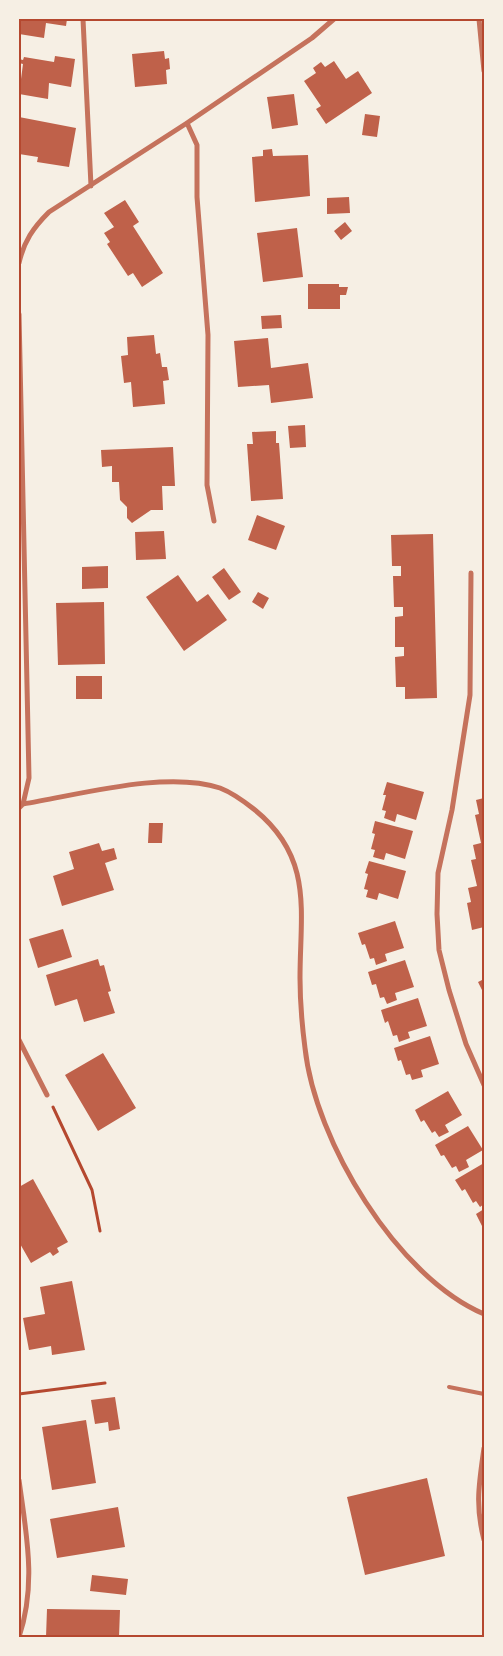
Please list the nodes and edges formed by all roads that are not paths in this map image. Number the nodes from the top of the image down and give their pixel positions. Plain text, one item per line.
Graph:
1 (83, 19) edge
2 (334, 19) edge
3 (479, 19) edge
4 (484, 71) edge
5 (187, 123) junction
6 (91, 186) junction
7 (19, 263) edge
8 (19, 314) edge
9 (214, 521) dead end
10 (470, 573) dead end
11 (21, 806) edge
12 (19, 1040) edge
13 (484, 1085) edge
14 (47, 1095) road end
15 (484, 1314) edge
16 (449, 1387) dead end
17 (484, 1394) edge
18 (484, 1448) edge
19 (19, 1480) edge
20 (20, 1502) edge
21 (484, 1540) edge
22 (19, 1636) edge

1 - 6 street
2 - 5 street
3 - 4 street
5 - 6 street
5 - 9 street
6 - 7 street
8 - 11 street
10 - 13 street
11 - 15 street
12 - 14 street
16 - 17 lane
18 - 21 street
19 - 20 street
20 - 22 street

